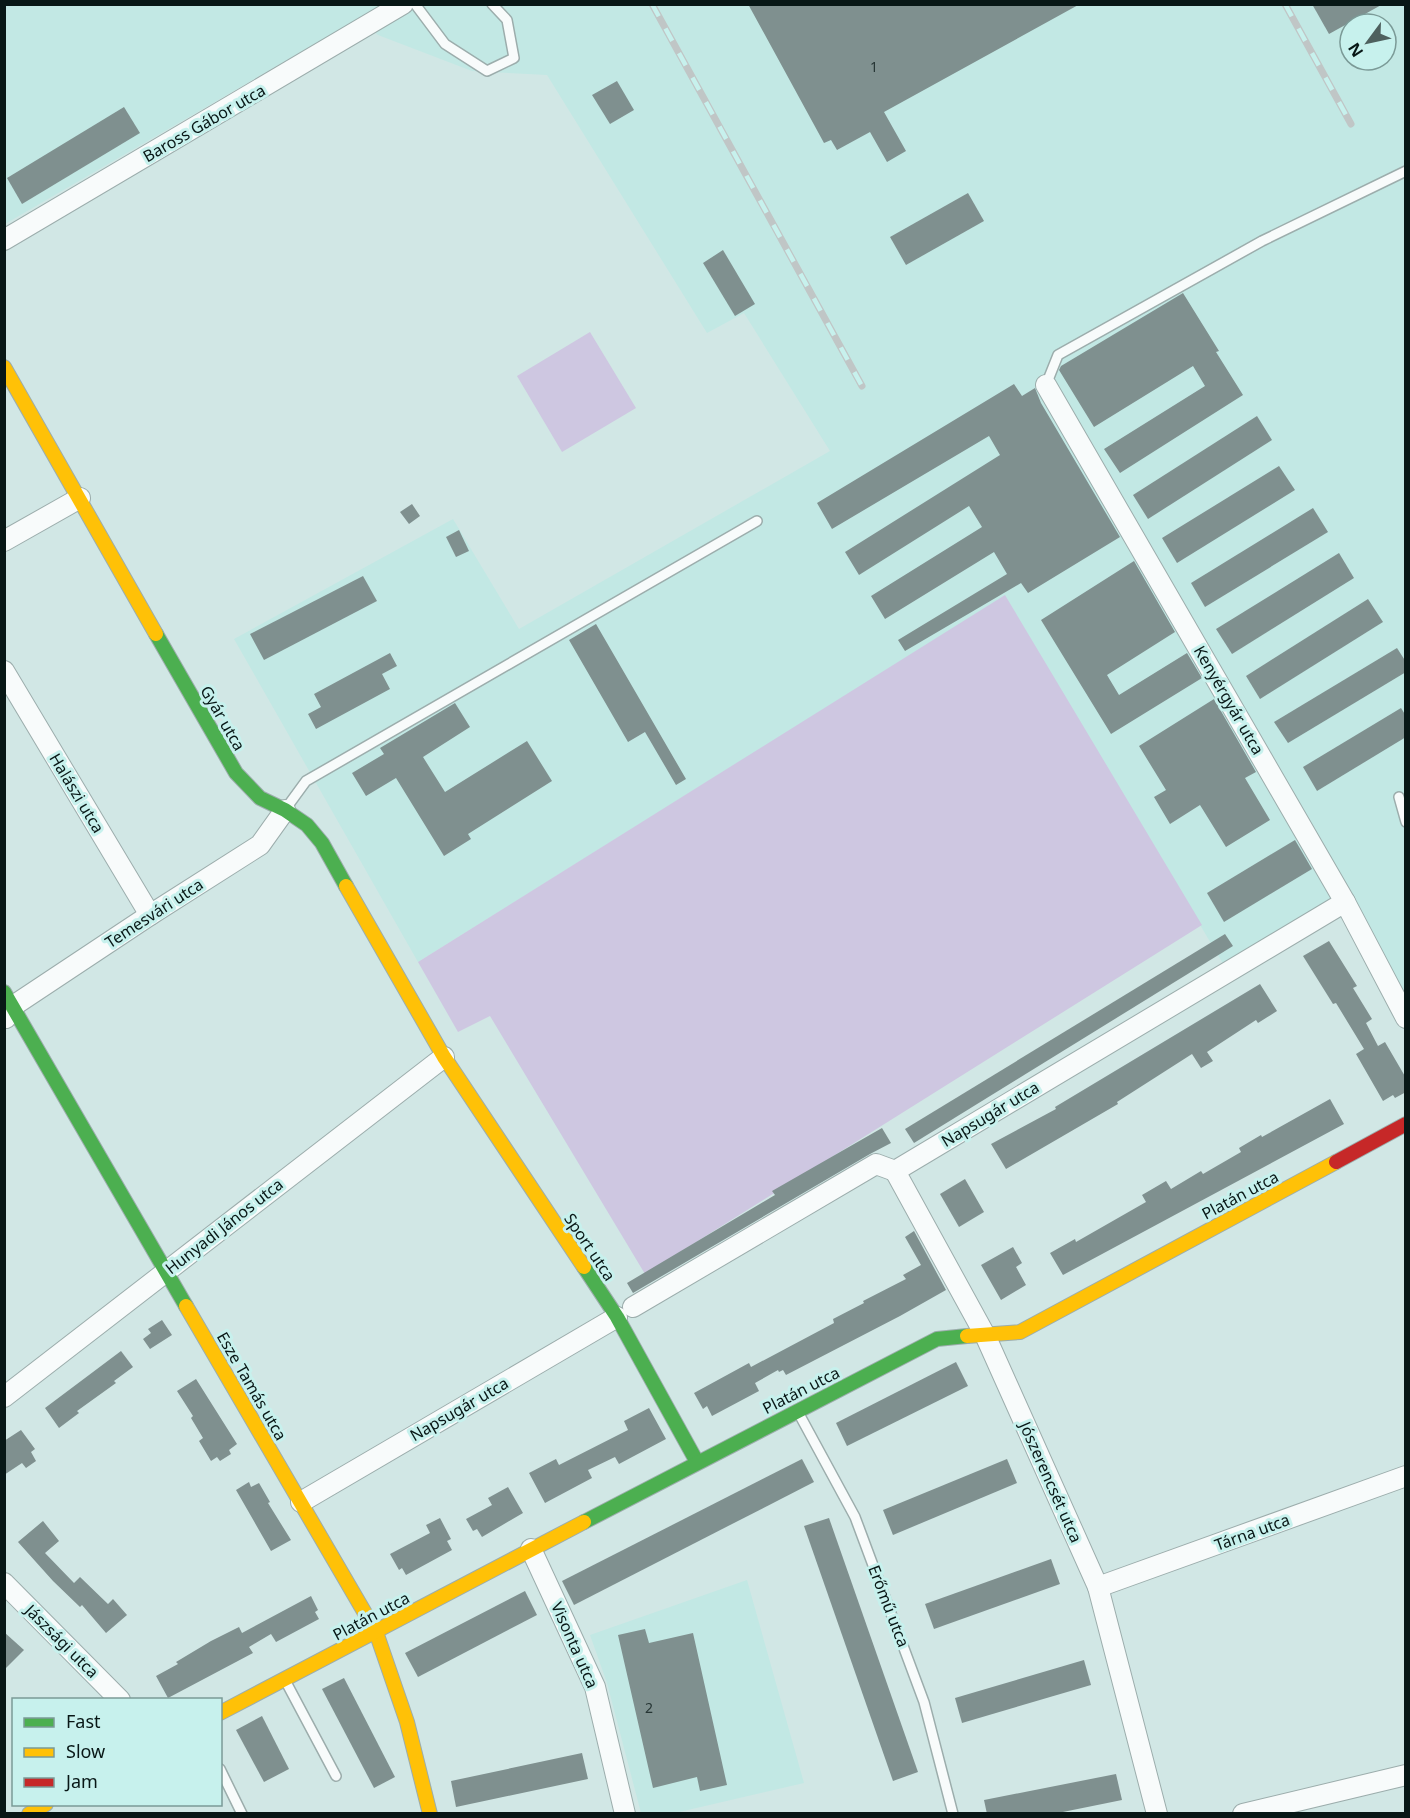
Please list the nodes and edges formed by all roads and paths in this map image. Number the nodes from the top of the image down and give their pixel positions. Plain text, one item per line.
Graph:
1 (403, 4) edge
2 (414, 4) edge
3 (492, 4) edge
4 (1406, 171) edge
5 (4, 240) edge
6 (4, 367) edge
7 (1046, 385) joint
8 (80, 498) junction
9 (756, 521) dead end
10 (4, 541) edge
11 (4, 671) edge
12 (1399, 797) dead end
13 (285, 810) junction
14 (1406, 822) edge
15 (1345, 902) junction
16 (150, 915) junction
17 (7, 1006) edge
18 (1406, 1018) edge
19 (444, 1057) junction
20 (1406, 1124) edge
21 (895, 1171) junction
22 (166, 1270) junction
23 (625, 1312) junction
24 (985, 1335) junction
25 (4, 1397) edge
26 (797, 1410) junction
27 (697, 1462) junction
28 (1406, 1476) edge
29 (301, 1502) junction
30 (531, 1549) junction
31 (4, 1583) edge
32 (1098, 1587) junction
33 (376, 1632) junction
34 (285, 1679) junction
35 (118, 1698) edge
36 (222, 1712) edge
37 (222, 1773) edge
38 (1406, 1775) edge
39 (336, 1776) dead end
40 (43, 1806) edge
41 (29, 1814) edge
42 (242, 1814) edge
43 (430, 1814) edge
44 (625, 1814) edge
45 (953, 1814) edge
46 (1157, 1814) edge
47 (1243, 1814) edge

1 - 5 street, Baross Gábor utca
2 - 3 lane
4 - 7 lane
6 - 8 street, Gyár utca
7 - 15 street, Kenyérgyár utca
8 - 10 street
8 - 13 street, Gyár utca
9 - 13 lane
11 - 16 street, Halászi utca
12 - 14 lane
13 - 16 street, Temesvári utca
13 - 19 street, Gyár utca
15 - 18 street, Kenyérgyár utca
15 - 21 street, Napsugár utca
16 - 17 street, Temesvári utca
17 - 22 street, Esze Tamás utca
19 - 22 street, Hunyadi János utca
19 - 23 street, Sport utca
20 - 24 street, Platán utca
21 - 23 street, Napsugár utca
21 - 24 street, Jószerencsét utca
22 - 25 street, Hunyadi János utca
22 - 29 street, Esze Tamás utca
23 - 27 street, Sport utca
23 - 29 street, Napsugár utca
24 - 26 street, Platán utca
24 - 32 street, Jószerencsét utca
26 - 27 street, Platán utca
26 - 45 lane, Erőmű utca
27 - 30 street, Platán utca
28 - 32 street, Tárna utca
29 - 33 street, Esze Tamás utca
30 - 33 street, Platán utca
30 - 44 street, Visonta utca
31 - 35 street, Jászsági utca
32 - 46 street, Jószerencsét utca
33 - 34 street, Platán utca
33 - 43 street, Esze Tamás utca
34 - 36 street, Platán utca
34 - 39 lane
37 - 42 lane
38 - 47 street
40 - 41 street

